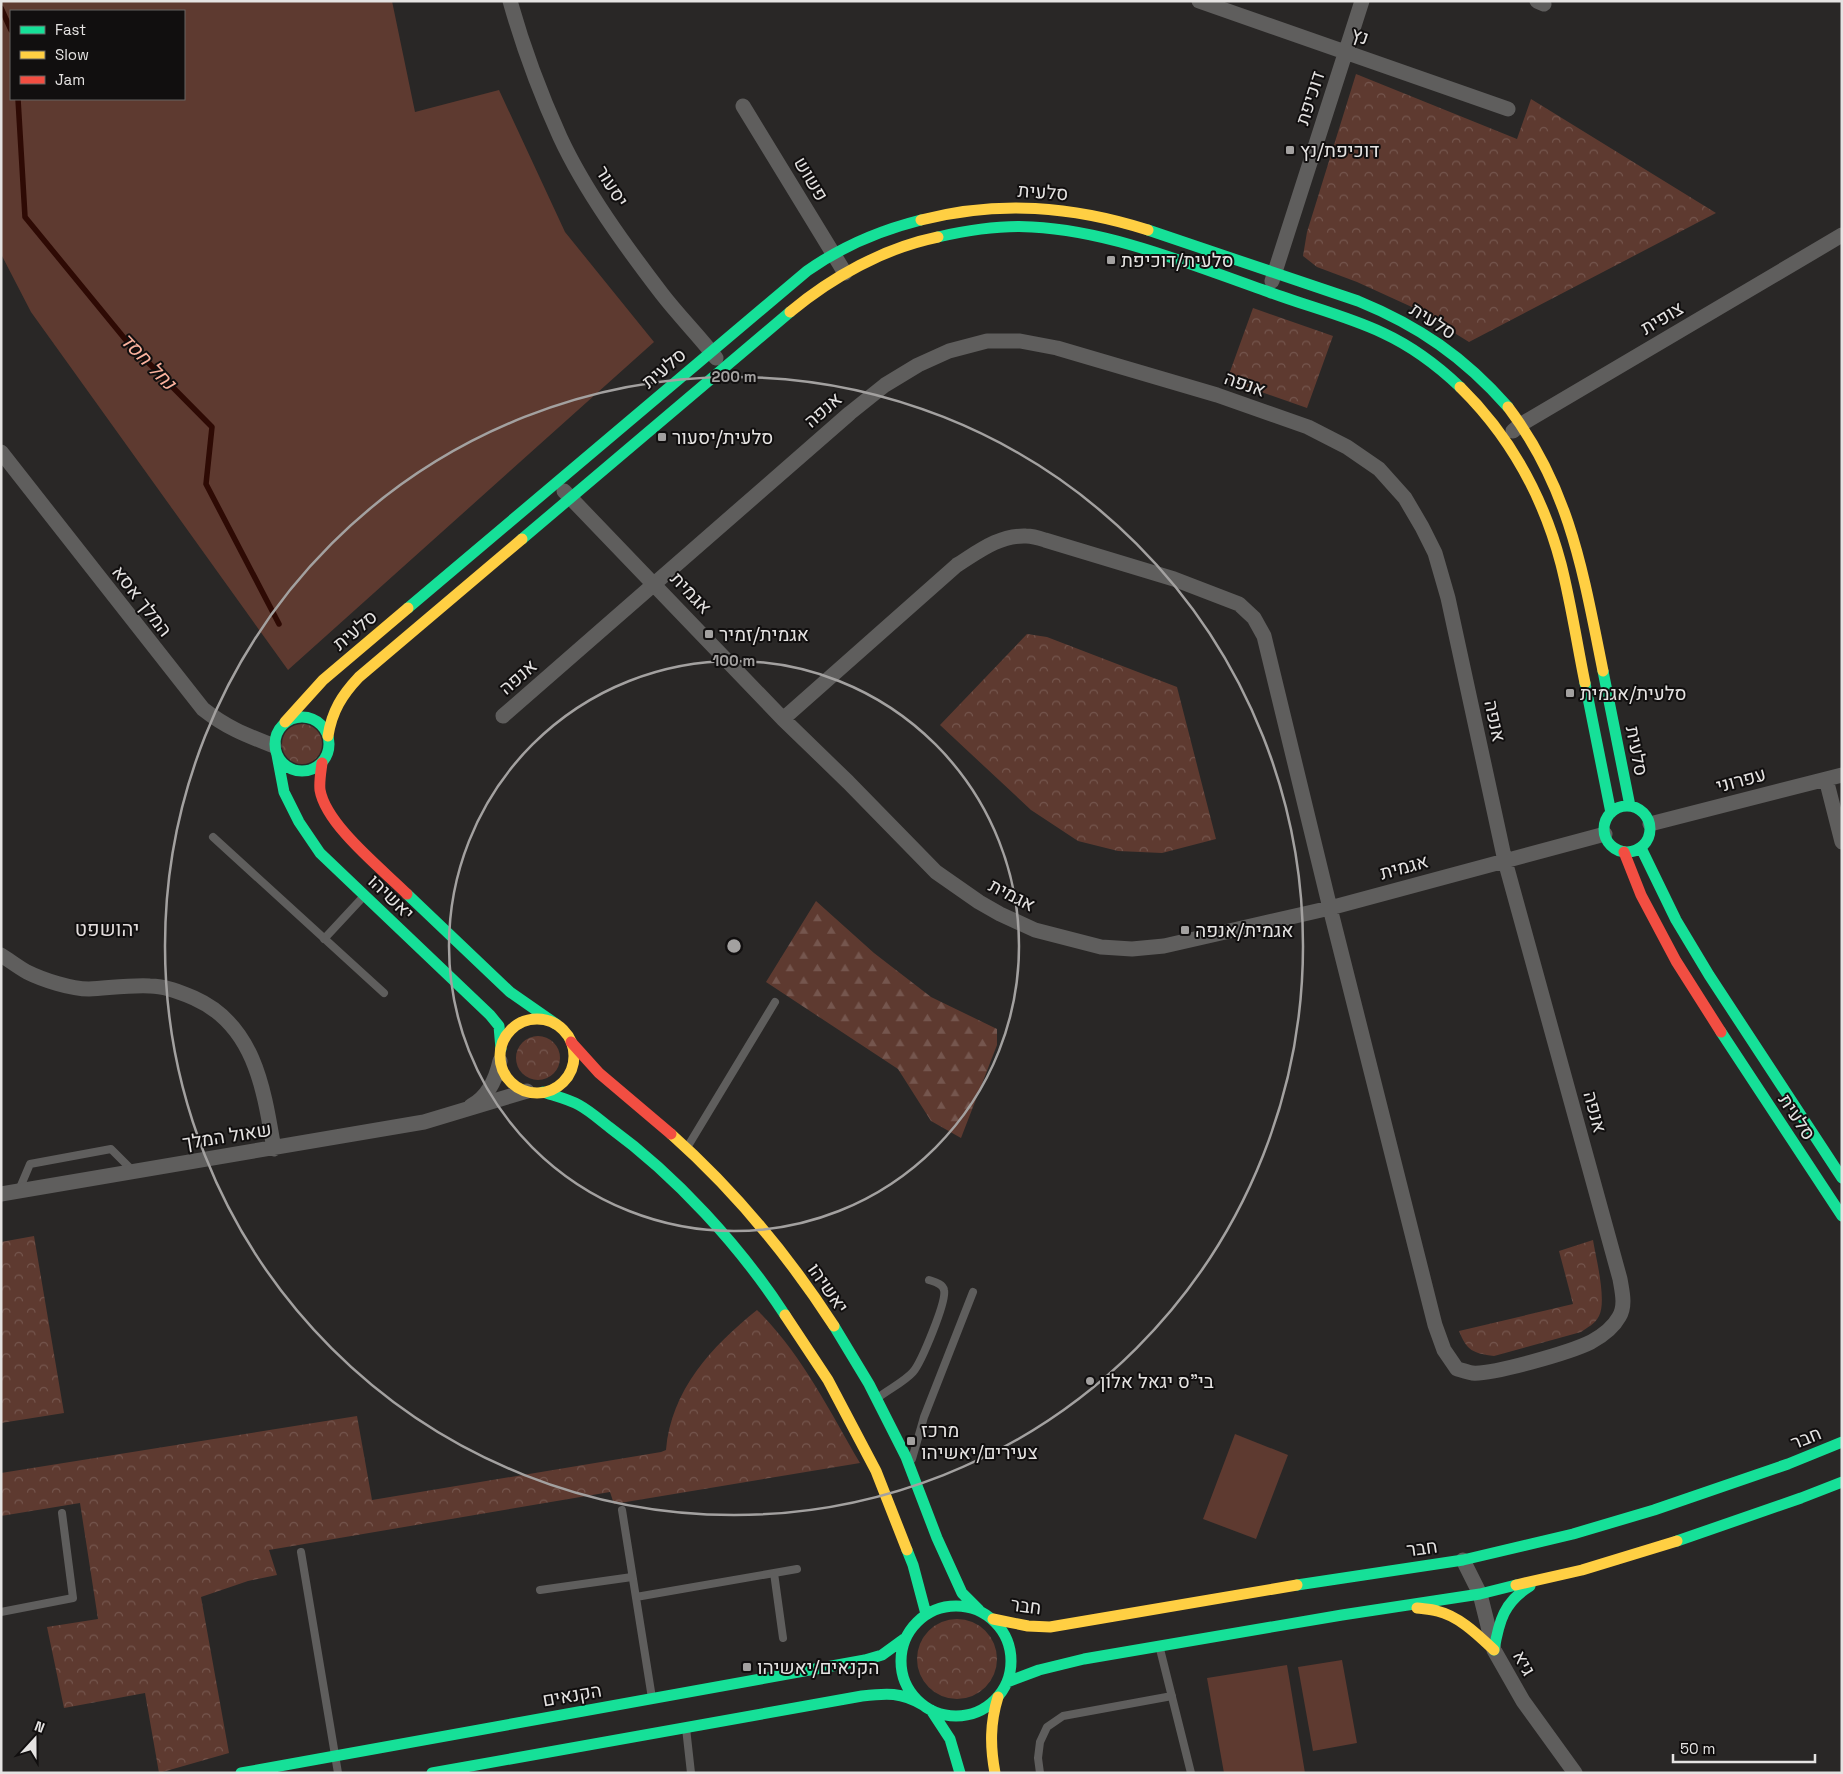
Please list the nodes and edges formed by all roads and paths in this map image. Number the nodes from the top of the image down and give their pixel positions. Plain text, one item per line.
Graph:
1 (510, 1) edge
2 (1199, 1) edge
3 (1362, 1) edge
4 (1345, 52) junction
5 (743, 106) dead end
6 (1508, 109) dead end
7 (1842, 235) edge
8 (834, 255) junction
9 (1274, 272) junction
10 (845, 273) junction
11 (1268, 292) junction
12 (711, 351) junction
13 (724, 367) junction
14 (1520, 425) junction
15 (1505, 438) junction
16 (1, 452) edge
17 (556, 483) junction
18 (570, 498) junction
19 (654, 584) junction
20 (503, 716) dead end
21 (783, 719) junction
22 (285, 722) junction
23 (328, 736) junction
24 (276, 751) junction
25 (322, 763) junction
26 (1842, 775) edge
27 (1826, 779) junction
28 (1630, 806) junction
29 (1612, 813) junction
30 (1650, 824) junction
31 (1605, 834) junction
32 (212, 837) dead end
33 (1842, 842) edge
34 (1641, 848) junction
35 (1624, 852) junction
36 (1505, 861) junction
37 (364, 895) junction
38 (1330, 908) junction
39 (324, 939) junction
40 (1, 955) edge
41 (384, 993) dead end
42 (775, 1002) dead end
43 (556, 1024) junction
44 (571, 1042) junction
45 (500, 1055) junction
46 (528, 1091) junction
47 (544, 1092) junction
48 (459, 1113) junction
49 (274, 1149) junction
50 (686, 1149) junction
51 (134, 1172) junction
52 (1842, 1178) edge
53 (18, 1192) junction
54 (1, 1194) edge
55 (1842, 1216) edge
56 (929, 1280) dead end
57 (973, 1292) dead end
58 (876, 1399) junction
59 (1842, 1442) edge
60 (910, 1468) junction
61 (1842, 1482) edge
62 (622, 1510) dead end
63 (62, 1513) dead end
64 (301, 1552) dead end
65 (1463, 1560) junction
66 (797, 1569) dead end
67 (774, 1573) junction
68 (632, 1577) junction
69 (1544, 1579) junction
70 (540, 1590) dead end
71 (1480, 1594) junction
72 (636, 1597) junction
73 (1401, 1606) junction
74 (978, 1610) junction
75 (1, 1612) edge
76 (926, 1614) junction
77 (993, 1620) junction
78 (783, 1638) dead end
79 (904, 1640) junction
80 (1159, 1645) junction
81 (1494, 1650) junction
82 (1007, 1682) junction
83 (1172, 1696) junction
84 (998, 1697) junction
85 (652, 1699) junction
86 (927, 1708) junction
87 (686, 1726) junction
88 (336, 1756) junction
89 (241, 1773) edge
90 (338, 1773) edge
91 (432, 1773) edge
92 (691, 1773) edge
93 (960, 1773) edge
94 (995, 1773) edge
95 (1040, 1773) edge
96 (1191, 1773) edge
97 (1575, 1773) edge

1 - 12 street, יסעור
2 - 4 street, נץ
3 - 4 street, דוכיפת
4 - 6 street, נץ
4 - 9 street, דוכיפת
5 - 8 street, פשוש
7 - 14 street, צופית
8 - 9 street, סלעית
8 - 10 street, פשוש
8 - 12 street, סלעית
9 - 11 street, דוכיפת
9 - 14 street, סלעית
10 - 11 street, סלעית
10 - 13 street, סלעית
11 - 15 street, סלעית
12 - 13 street, יסעור
12 - 17 street, סלעית
13 - 18 street, סלעית
14 - 15 street, צופית
14 - 28 street, סלעית
15 - 29 street, סלעית
16 - 24 street, המלך אסא
17 - 18 street, אגמית
17 - 22 street, סלעית
18 - 19 street, אגמית
18 - 23 street, סלעית
19 - 20 street, אנפה
19 - 21 street, אגמית
19 - 36 street, אנפה
21 - 38 street, אגמית
21 - 38 street, אנפה
22 - 23 street
22 - 24 street
23 - 25 street
24 - 25 street
24 - 37 street, יאשיהו
25 - 43 street, יאשיהו
26 - 27 street, עפרוני
27 - 30 street, עפרוני
27 - 33 street
28 - 29 street
28 - 30 street
29 - 31 street
30 - 34 street
31 - 35 street
31 - 36 street, אגמית
32 - 39 lane
34 - 35 street
34 - 52 street, סלעית
35 - 55 street, סלעית
36 - 38 street, אגמית
36 - 38 street, אנפה
37 - 39 lane
37 - 45 street, יאשיהו
39 - 41 lane
40 - 49 street
42 - 50 lane
43 - 44 street
43 - 45 street
44 - 47 street
44 - 50 street, יאשיהו
45 - 46 street
45 - 48 street, שאול המלך
46 - 47 street
46 - 48 street, שאול המלך
47 - 76 street
48 - 49 street, שאול המלך
49 - 51 street, שאול המלך
50 - 58 street, יאשיהו
51 - 53 street, שאול המלך
51 - 53 lane
53 - 54 street, שאול המלך
56 - 58 lane
57 - 60 lane
58 - 60 street, יאשיהו
59 - 65 street, חבר
60 - 74 street, יאשיהו
61 - 69 street
62 - 68 lane
63 - 75 lane
64 - 88 lane
65 - 71 street, גיא
65 - 77 street, חבר
66 - 67 lane
67 - 72 lane
67 - 78 lane
68 - 70 lane
68 - 72 lane
69 - 71 street
69 - 81 street
71 - 73 street
71 - 81 street, גיא
72 - 85 lane
73 - 80 street
73 - 81 street
74 - 76 street
74 - 77 street
76 - 79 street
77 - 82 street
79 - 85 street, הקנאים
79 - 86 street
80 - 82 street
80 - 83 lane
81 - 97 street, גיא
82 - 84 street
83 - 95 lane
83 - 96 lane
84 - 86 street
84 - 94 street
85 - 88 street, הקנאים
86 - 87 street
86 - 93 street
87 - 91 street
87 - 92 lane
88 - 89 street, הקנאים
88 - 90 lane

